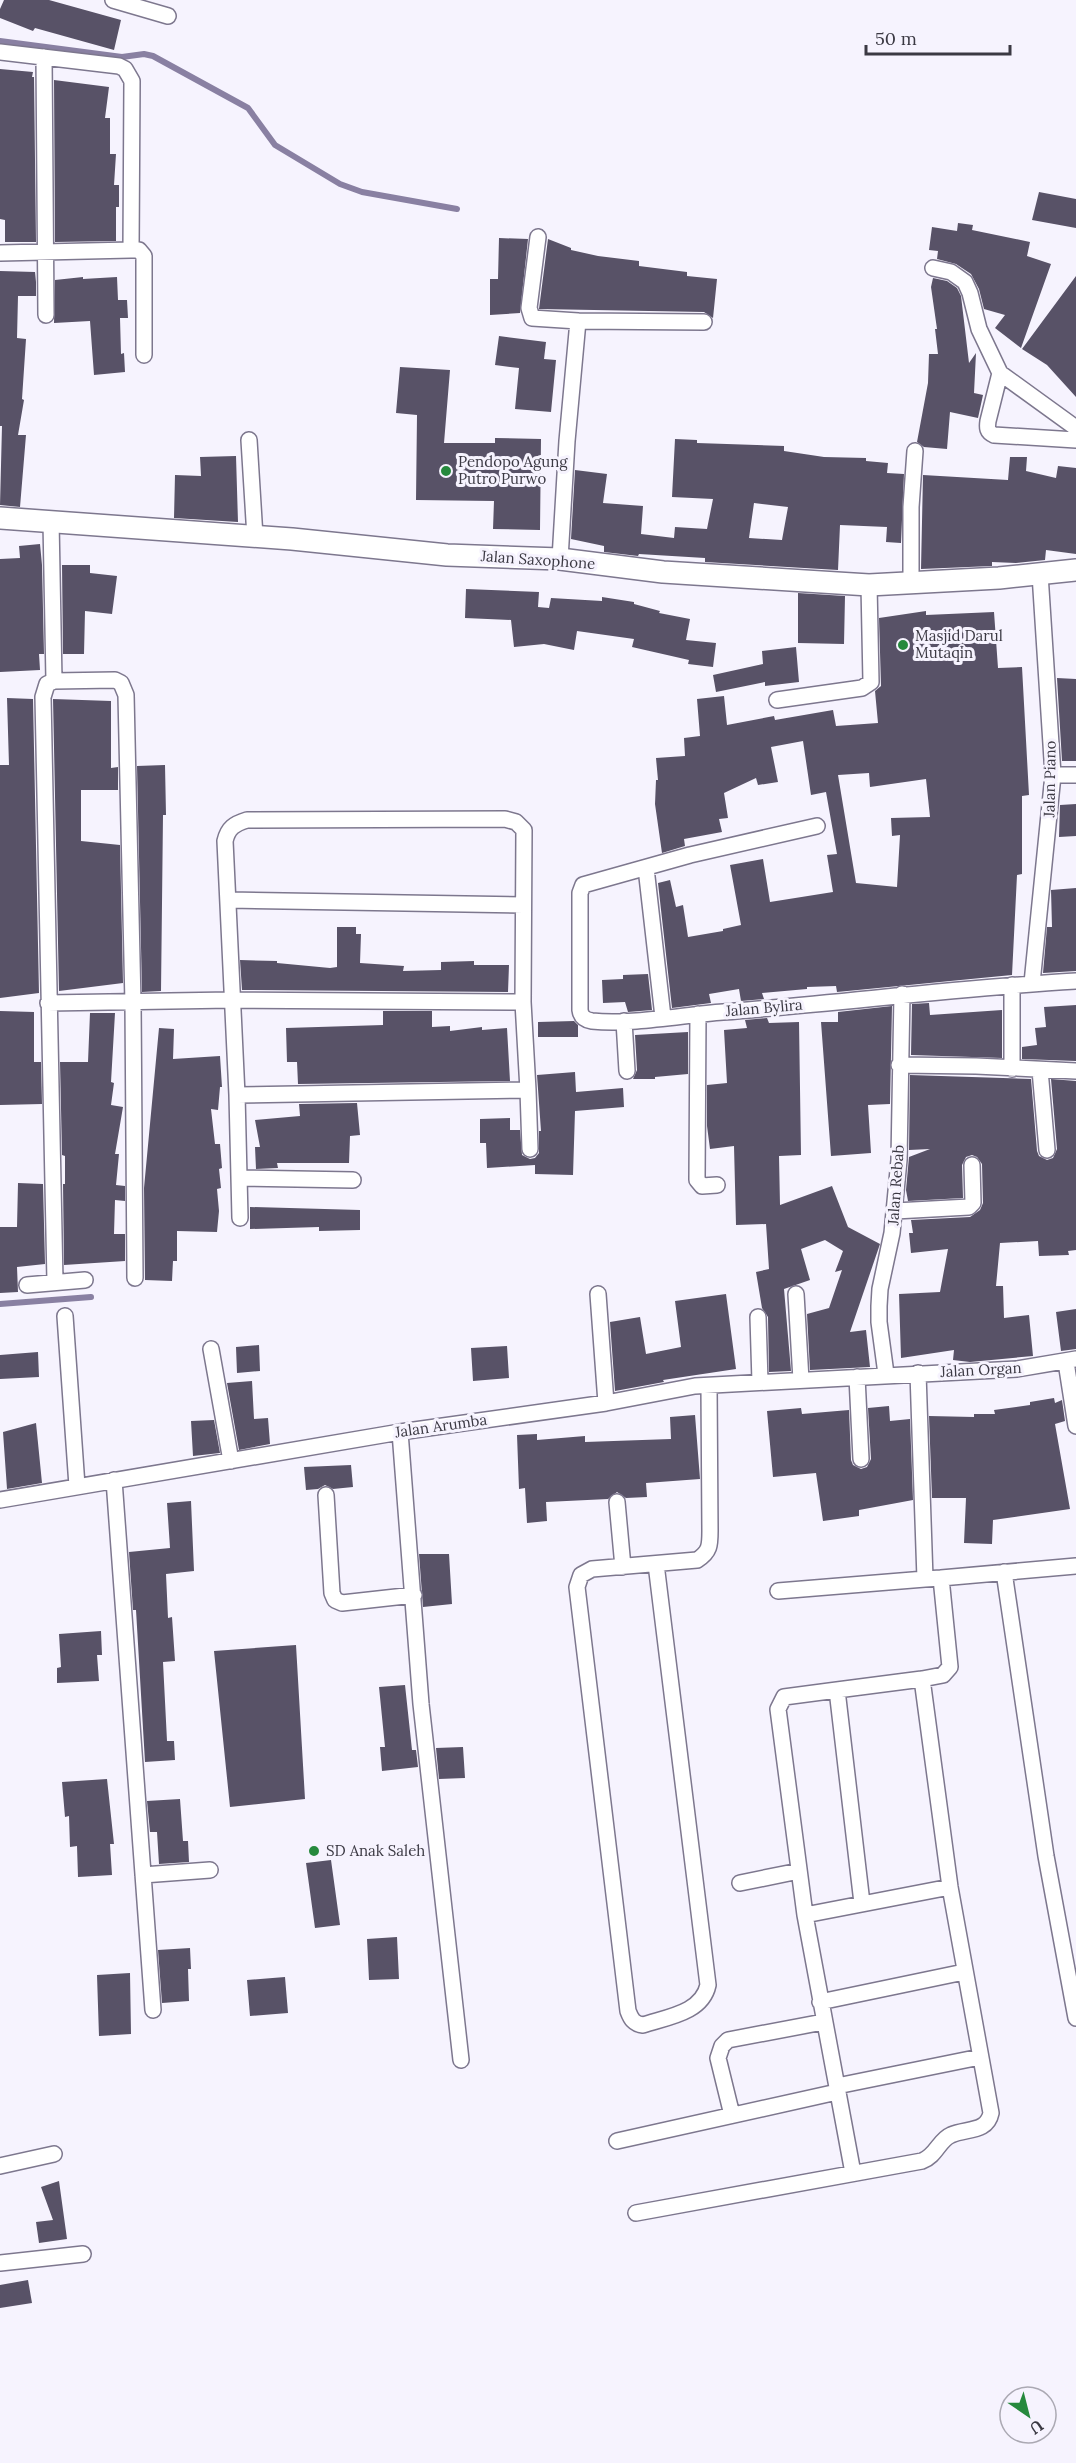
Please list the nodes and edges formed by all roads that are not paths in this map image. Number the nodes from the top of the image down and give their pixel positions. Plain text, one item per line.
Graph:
1 (113, 0) edge
2 (168, 16) dead end
3 (0, 52) edge
4 (44, 57) junction
5 (538, 237) dead end
6 (131, 250) junction
7 (0, 253) edge
8 (45, 253) junction
9 (933, 268) dead end
10 (46, 315) dead end
11 (578, 321) junction
12 (704, 322) dead end
13 (144, 355) dead end
14 (1000, 373) junction
15 (1076, 428) edge
16 (249, 440) dead end
17 (1076, 440) edge
18 (915, 451) dead end
19 (0, 518) edge
20 (51, 521) junction
21 (255, 537) junction
22 (560, 560) junction
23 (1076, 570) edge
24 (1040, 574) junction
25 (911, 582) junction
26 (869, 585) junction
27 (54, 681) junction
28 (777, 700) dead end
29 (1053, 775) junction
30 (1076, 775) edge
31 (817, 826) dead end
32 (646, 867) junction
33 (229, 900) junction
34 (523, 905) junction
35 (1076, 981) edge
36 (1032, 983) junction
37 (1012, 985) junction
38 (903, 994) junction
39 (231, 1000) junction
40 (523, 1002) junction
41 (48, 1003) junction
42 (133, 1003) junction
43 (698, 1014) junction
44 (663, 1017) junction
45 (624, 1021) junction
46 (899, 1065) junction
47 (1012, 1069) junction
48 (1040, 1070) junction
49 (627, 1071) dead end
50 (1076, 1071) edge
51 (528, 1090) junction
52 (237, 1095) junction
53 (530, 1149) dead end
54 (1047, 1150) dead end
55 (972, 1165) dead end
56 (240, 1178) junction
57 (353, 1180) dead end
58 (717, 1185) dead end
59 (894, 1211) junction
60 (240, 1218) dead end
61 (135, 1278) dead end
62 (85, 1280) dead end
63 (55, 1282) junction
64 (27, 1285) dead end
65 (598, 1294) dead end
66 (796, 1294) dead end
67 (65, 1316) dead end
68 (758, 1317) dead end
69 (211, 1349) dead end
70 (1071, 1360) edge
71 (918, 1373) junction
72 (886, 1374) junction
73 (857, 1377) junction
74 (801, 1380) junction
75 (760, 1382) junction
76 (708, 1386) junction
77 (606, 1403) junction
78 (1076, 1426) edge
79 (400, 1432) junction
80 (861, 1459) dead end
81 (231, 1461) junction
82 (114, 1480) junction
83 (77, 1486) junction
84 (326, 1495) dead end
85 (0, 1500) edge
86 (616, 1502) dead end
87 (656, 1564) junction
88 (623, 1567) junction
89 (1075, 1571) edge
90 (1004, 1572) junction
91 (941, 1578) junction
92 (925, 1579) junction
93 (778, 1591) dead end
94 (414, 1595) junction
95 (922, 1679) junction
96 (837, 1690) junction
97 (210, 1870) dead end
98 (799, 1871) junction
99 (143, 1875) junction
100 (740, 1883) dead end
101 (950, 1887) junction
102 (862, 1903) junction
103 (804, 1915) junction
104 (964, 1972) junction
105 (820, 2002) junction
106 (153, 2010) dead end
107 (1076, 2018) edge
108 (823, 2022) junction
109 (980, 2058) junction
110 (461, 2060) dead end
111 (837, 2089) junction
112 (732, 2115) junction
113 (617, 2141) dead end
114 (54, 2154) dead end
115 (0, 2166) edge
116 (853, 2173) junction
117 (636, 2213) dead end
118 (83, 2254) dead end
119 (0, 2264) edge

1 - 2 street
3 - 4 street
4 - 6 street
4 - 8 street
5 - 11 street
6 - 8 street
6 - 13 street
7 - 8 street
8 - 10 street
9 - 14 street
11 - 12 street
11 - 22 street
14 - 15 street
14 - 17 street
16 - 21 street
18 - 25 street
19 - 20 main road, Jalan Saxophone
20 - 21 main road, Jalan Saxophone
20 - 27 street
21 - 22 main road, Jalan Saxophone
22 - 26 main road, Jalan Saxophone
23 - 24 main road, Jalan Saxophone
24 - 25 main road, Jalan Saxophone
24 - 29 street, Jalan Piano
25 - 26 main road, Jalan Saxophone
26 - 28 street
27 - 41 street
27 - 42 street
29 - 30 street
29 - 36 street, Jalan Piano
31 - 32 street
32 - 44 street
32 - 45 street, Jalan Bylira
33 - 34 street
33 - 34 street
33 - 39 street
34 - 40 street
35 - 36 street, Jalan Bylira
36 - 37 street, Jalan Bylira
37 - 38 street, Jalan Bylira
37 - 47 street
38 - 43 street, Jalan Bylira
38 - 46 street, Jalan Rebab
39 - 40 street
39 - 42 street
39 - 52 street
40 - 51 street
41 - 42 street
41 - 63 street
42 - 61 street
43 - 44 street, Jalan Bylira
43 - 58 street
44 - 45 street, Jalan Bylira
45 - 49 street
46 - 47 street
46 - 59 street, Jalan Rebab
47 - 48 street
48 - 50 street
48 - 54 street
51 - 52 street
51 - 53 street
52 - 56 street
55 - 59 street
56 - 57 street
56 - 60 street
59 - 72 street, Jalan Rebab
62 - 63 street
63 - 64 street
65 - 77 street
66 - 74 street
67 - 83 street
68 - 75 street
69 - 81 street
70 - 71 street, Jalan Organ
70 - 78 street
71 - 72 street, Jalan Organ
71 - 92 street
72 - 73 street, Jalan Arumba
73 - 74 street, Jalan Arumba
73 - 80 street
74 - 75 street, Jalan Arumba
75 - 76 street, Jalan Arumba
76 - 77 street, Jalan Arumba
76 - 87 street
77 - 79 street, Jalan Arumba
79 - 81 street, Jalan Arumba
79 - 94 street
81 - 82 street, Jalan Arumba
82 - 83 street, Jalan Arumba
82 - 99 street
83 - 85 street, Jalan Arumba
84 - 94 street
86 - 88 street
87 - 88 street
87 - 88 street
89 - 90 street
90 - 91 street
90 - 107 street
91 - 92 street
91 - 95 street
92 - 93 street
94 - 110 street
95 - 96 street
95 - 101 street
96 - 98 street
96 - 102 street
97 - 99 street
98 - 100 street
98 - 103 street
99 - 106 street
101 - 102 street
101 - 104 street
102 - 103 street
103 - 105 street
104 - 105 street
104 - 109 street
105 - 108 street
108 - 111 street
108 - 112 street
109 - 111 street
109 - 116 street
111 - 112 street
111 - 116 street
112 - 113 street
114 - 115 street
116 - 117 street
118 - 119 street

